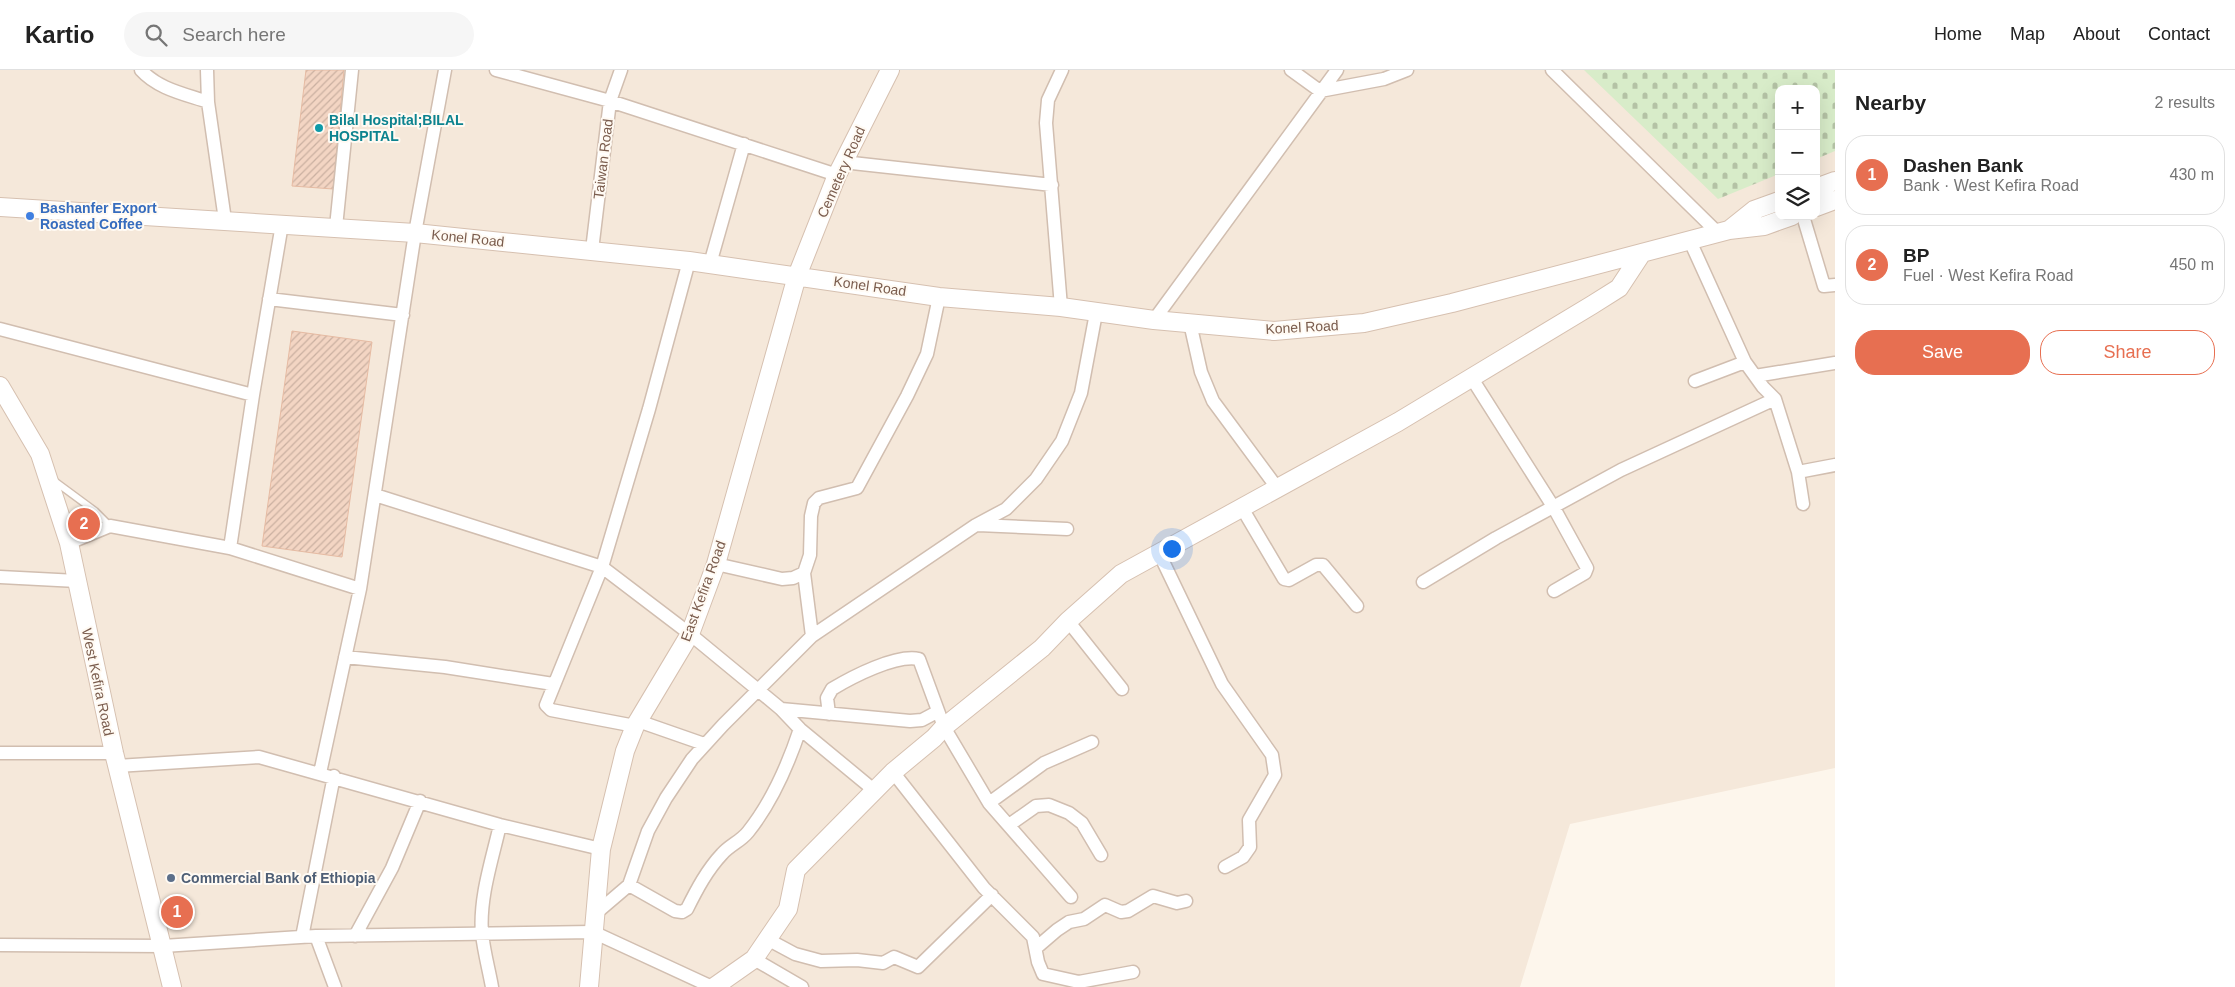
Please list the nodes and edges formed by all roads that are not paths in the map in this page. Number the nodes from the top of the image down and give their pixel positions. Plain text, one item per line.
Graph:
1 (141, 70) edge
2 (207, 70) edge
3 (352, 70) edge
4 (445, 70) edge
5 (496, 70) edge
6 (621, 70) edge
7 (890, 70) edge
8 (1062, 70) edge
9 (1292, 70) edge
10 (1337, 70) edge
11 (1407, 70) edge
12 (1552, 70) edge
13 (513, 72) edge
14 (1320, 91) junction
15 (610, 101) junction
16 (208, 102) junction
17 (744, 144) junction
18 (840, 169) junction
19 (1835, 181) edge
20 (1052, 185) junction
21 (1820, 187) edge
22 (1835, 200) edge
23 (1775, 202) edge
24 (1820, 206) edge
25 (0, 207) edge
26 (225, 220) junction
27 (1781, 220) edge
28 (1804, 220) edge
29 (282, 224) junction
30 (336, 227) junction
31 (1723, 232) junction
32 (415, 233) junction
33 (1690, 241) junction
34 (592, 250) junction
35 (1642, 253) junction
36 (689, 261) junction
37 (710, 264) junction
38 (797, 276) junction
39 (1835, 285) edge
40 (939, 296) junction
41 (269, 299) junction
42 (1061, 307) junction
43 (1096, 312) junction
44 (403, 315) junction
45 (1154, 320) junction
46 (1190, 323) junction
47 (0, 328) edge
48 (1745, 362) junction
49 (1835, 363) edge
50 (1754, 376) junction
51 (1470, 377) junction
52 (1695, 381) dead end
53 (0, 386) edge
54 (253, 395) junction
55 (1775, 399) junction
56 (1835, 465) edge
57 (1798, 472) junction
58 (48, 476) junction
59 (1278, 489) junction
60 (375, 495) junction
61 (1803, 504) dead end
62 (1242, 508) junction
63 (1554, 508) junction
64 (976, 525) junction
65 (110, 526) junction
66 (1067, 530) dead end
67 (69, 543) junction
68 (230, 548) junction
69 (1158, 553) junction
70 (716, 564) junction
71 (602, 567) junction
72 (804, 573) junction
73 (0, 578) edge
74 (77, 581) junction
75 (1423, 582) dead end
76 (360, 589) junction
77 (1554, 592) dead end
78 (1357, 606) dead end
79 (1068, 621) junction
80 (690, 634) junction
81 (812, 636) junction
82 (345, 657) junction
83 (553, 684) junction
84 (1122, 689) dead end
85 (758, 690) junction
86 (781, 709) junction
87 (829, 714) junction
88 (940, 719) junction
89 (637, 723) junction
90 (800, 729) junction
91 (1092, 742) dead end
92 (704, 744) junction
93 (0, 754) edge
94 (116, 759) junction
95 (893, 772) junction
96 (320, 773) junction
97 (334, 776) junction
98 (875, 791) junction
99 (420, 801) junction
100 (989, 803) junction
101 (500, 825) junction
102 (1009, 825) junction
103 (601, 849) junction
104 (1101, 855) dead end
105 (1225, 866) dead end
106 (629, 885) junction
107 (992, 895) junction
108 (1071, 897) dead end
109 (1186, 901) dead end
110 (595, 914) junction
111 (593, 932) junction
112 (482, 933) junction
113 (316, 936) junction
114 (355, 936) junction
115 (302, 937) junction
116 (767, 939) junction
117 (0, 946) edge
118 (163, 946) junction
119 (1036, 948) junction
120 (754, 959) junction
121 (1133, 972) dead end
122 (172, 987) edge
123 (335, 987) edge
124 (492, 987) edge
125 (590, 987) edge
126 (713, 987) edge
127 (802, 987) edge

1 - 16 street
2 - 16 street
3 - 30 street
4 - 32 street
5 - 13 street
6 - 15 street, Taiwan Road
7 - 18 main road, Cemetery Road
8 - 20 street
9 - 14 street
10 - 14 street
11 - 14 street
12 - 31 street
13 - 15 street
14 - 45 street
15 - 17 street
15 - 34 street, Taiwan Road
16 - 26 street
17 - 18 street
17 - 37 street
18 - 20 street
18 - 38 main road, Cemetery Road
19 - 21 main road
20 - 42 street
22 - 24 main road
23 - 31 main road
25 - 26 main road, Konel Road
26 - 29 main road, Konel Road
27 - 31 main road
28 - 39 street
29 - 30 main road, Konel Road
29 - 41 street
30 - 32 main road, Konel Road
31 - 33 main road, Konel Road
32 - 34 main road, Konel Road
32 - 44 street
33 - 35 main road, Konel Road
33 - 48 street
34 - 36 main road, Konel Road
35 - 46 main road, Konel Road
35 - 51 main road
36 - 37 main road, Konel Road
36 - 71 street
37 - 38 main road, Konel Road
38 - 40 main road, Konel Road
38 - 70 main road, East Kefira Road
40 - 42 main road, Konel Road
40 - 72 street
41 - 44 street
41 - 54 street
42 - 43 main road, Konel Road
43 - 45 main road, Konel Road
43 - 64 street
44 - 60 street
45 - 46 main road, Konel Road
46 - 59 street
47 - 54 street
48 - 50 street
48 - 52 street
49 - 50 street
50 - 55 street
51 - 59 main road
51 - 63 street
53 - 58 main road, West Kefira Road
54 - 68 street
55 - 57 street
55 - 63 street
56 - 57 street
57 - 61 street
58 - 65 lane
58 - 67 main road, West Kefira Road
59 - 62 main road
60 - 71 street
60 - 76 street
62 - 69 main road
62 - 78 street
63 - 75 street
63 - 77 street
64 - 66 street
64 - 81 street
65 - 67 street
65 - 68 street
67 - 74 main road, West Kefira Road
68 - 76 street
69 - 79 main road
69 - 105 street
70 - 72 street
70 - 80 main road, East Kefira Road
71 - 80 street
71 - 83 street
72 - 81 street
73 - 74 street
74 - 94 main road, West Kefira Road
76 - 82 street
79 - 84 street
79 - 88 main road
80 - 85 street
80 - 89 main road, East Kefira Road
81 - 85 street
82 - 83 street
82 - 96 street
83 - 89 street
85 - 86 street
85 - 92 street
86 - 87 street
86 - 90 street
87 - 88 street
87 - 88 street
88 - 95 main road
88 - 100 street
89 - 92 street
89 - 103 main road, East Kefira Road
90 - 98 street
90 - 106 street
91 - 100 street
92 - 106 street
93 - 94 street
94 - 96 street
94 - 118 main road, West Kefira Road
95 - 98 main road
95 - 107 street
96 - 97 street
97 - 99 street
97 - 115 street
98 - 116 main road
99 - 101 street
99 - 114 street
100 - 102 street
101 - 103 street
101 - 112 street
102 - 104 street
102 - 108 street
103 - 110 main road, East Kefira Road
106 - 110 street
107 - 116 street
107 - 119 street
109 - 119 street
110 - 111 main road, East Kefira Road
111 - 112 street
111 - 125 main road, East Kefira Road
111 - 126 street
112 - 114 street
112 - 124 street
113 - 114 street
113 - 115 street
113 - 123 street
115 - 118 street
116 - 120 main road
117 - 118 street
118 - 122 main road, West Kefira Road
119 - 121 street
120 - 126 main road
120 - 127 street

